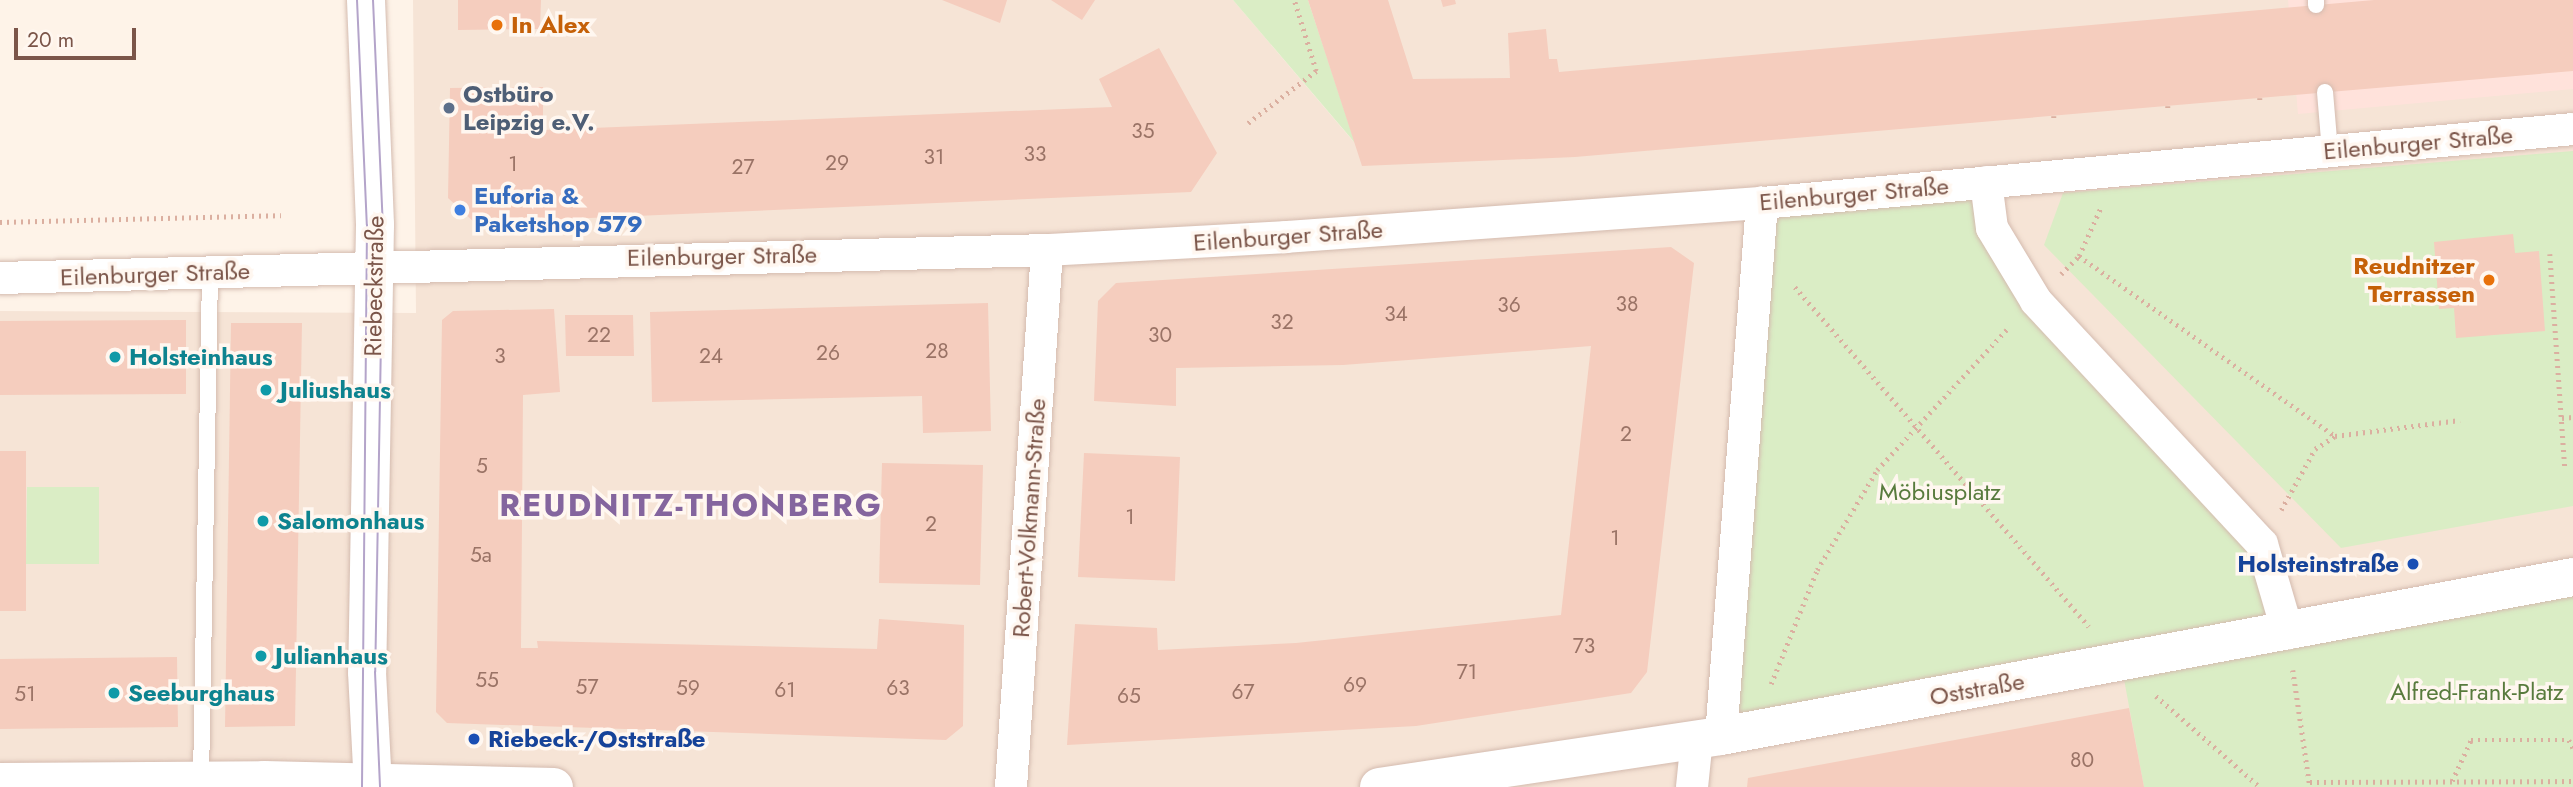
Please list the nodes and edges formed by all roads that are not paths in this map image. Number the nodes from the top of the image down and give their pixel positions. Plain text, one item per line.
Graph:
1 (366, 0) edge
2 (2325, 92) dead end
3 (2573, 129) edge
4 (2330, 151) junction
5 (1986, 182) junction
6 (1762, 203) junction
7 (1047, 250) junction
8 (375, 264) junction
9 (211, 275) junction
10 (0, 278) edge
11 (2573, 578) edge
12 (2288, 633) junction
13 (1709, 737) junction
14 (201, 779) junction
15 (0, 782) edge
16 (371, 785) edge
17 (554, 787) edge
18 (1011, 787) edge
19 (1379, 787) edge
20 (1692, 787) edge

1 - 8 street, Riebeckstraße
2 - 4 lane
3 - 4 street, Eilenburger Straße
4 - 5 street, Eilenburger Straße
5 - 6 street, Eilenburger Straße
5 - 12 street
6 - 7 street, Eilenburger Straße
6 - 13 street
7 - 8 street, Eilenburger Straße
7 - 18 street, Robert-Volkmann-Straße
8 - 9 street, Eilenburger Straße
8 - 16 street, Riebeckstraße
9 - 10 street, Eilenburger Straße
9 - 14 lane
11 - 12 street, Oststraße
12 - 13 street, Oststraße
13 - 19 street, Oststraße
13 - 20 street
14 - 15 street
14 - 16 street
16 - 17 street

